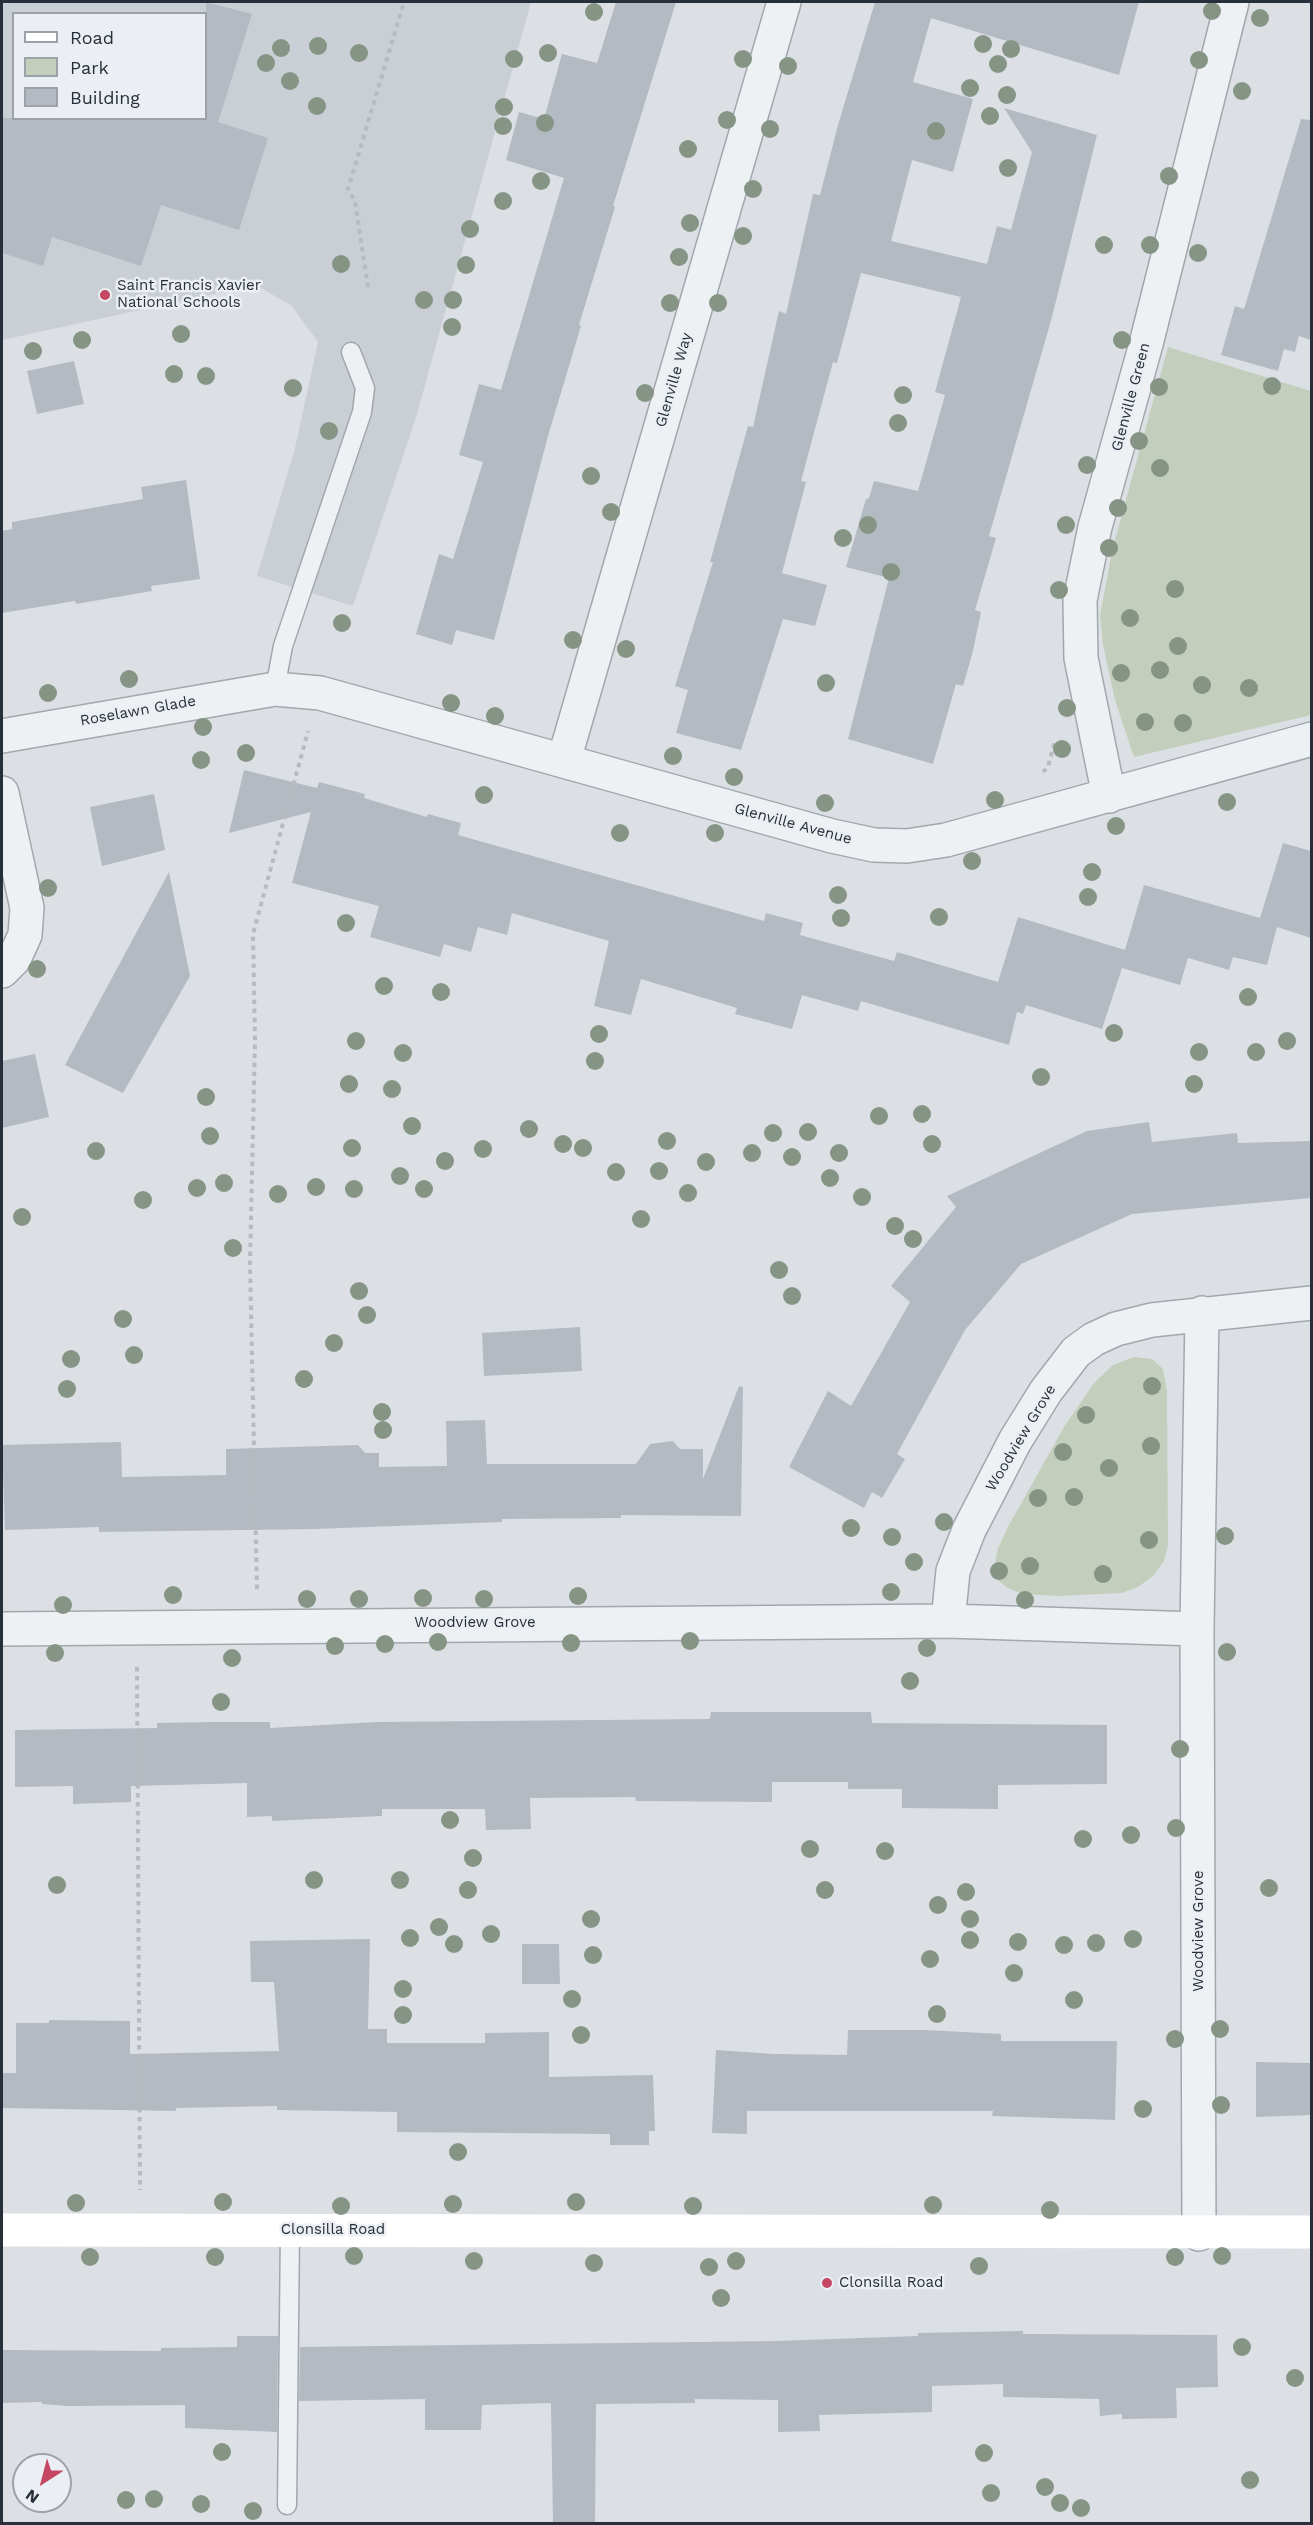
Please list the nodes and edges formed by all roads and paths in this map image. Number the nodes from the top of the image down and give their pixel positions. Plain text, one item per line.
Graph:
1 (404, 2) edge
2 (784, 2) edge
3 (1232, 2) edge
4 (368, 287) dead end
5 (351, 352) dead end
6 (275, 689) junction
7 (320, 693) junction
8 (2, 736) edge
9 (1311, 739) edge
10 (564, 760) junction
11 (2, 793) edge
12 (1109, 796) junction
13 (2, 970) edge
14 (1311, 1303) edge
15 (1202, 1313) junction
16 (948, 1621) junction
17 (257, 1626) junction
18 (137, 1627) junction
19 (2, 1629) edge
20 (1197, 1629) junction
21 (140, 2229) junction
22 (2, 2230) edge
23 (290, 2230) junction
24 (1311, 2232) edge
25 (1199, 2234) junction
26 (287, 2505) dead end

1 - 4 path
2 - 10 street, Glenville Way
3 - 12 street, Glenville Green
5 - 6 lane
6 - 7 street, Glenville Avenue
6 - 8 street, Roselawn Glade
7 - 10 street, Glenville Avenue
7 - 17 path
9 - 12 street, Glenville Avenue
10 - 12 street, Glenville Avenue
11 - 13 street
14 - 15 street, Woodview Grove
15 - 16 street, Woodview Grove
15 - 20 street, Woodview Grove
16 - 17 street, Woodview Grove
16 - 20 street, Woodview Grove
17 - 18 street, Woodview Grove
18 - 19 street, Woodview Grove
18 - 21 path
20 - 25 street, Woodview Grove
21 - 22 street, Clonsilla Road
21 - 23 street, Clonsilla Road
23 - 25 street, Clonsilla Road
23 - 26 lane
24 - 25 street, Clonsilla Road

